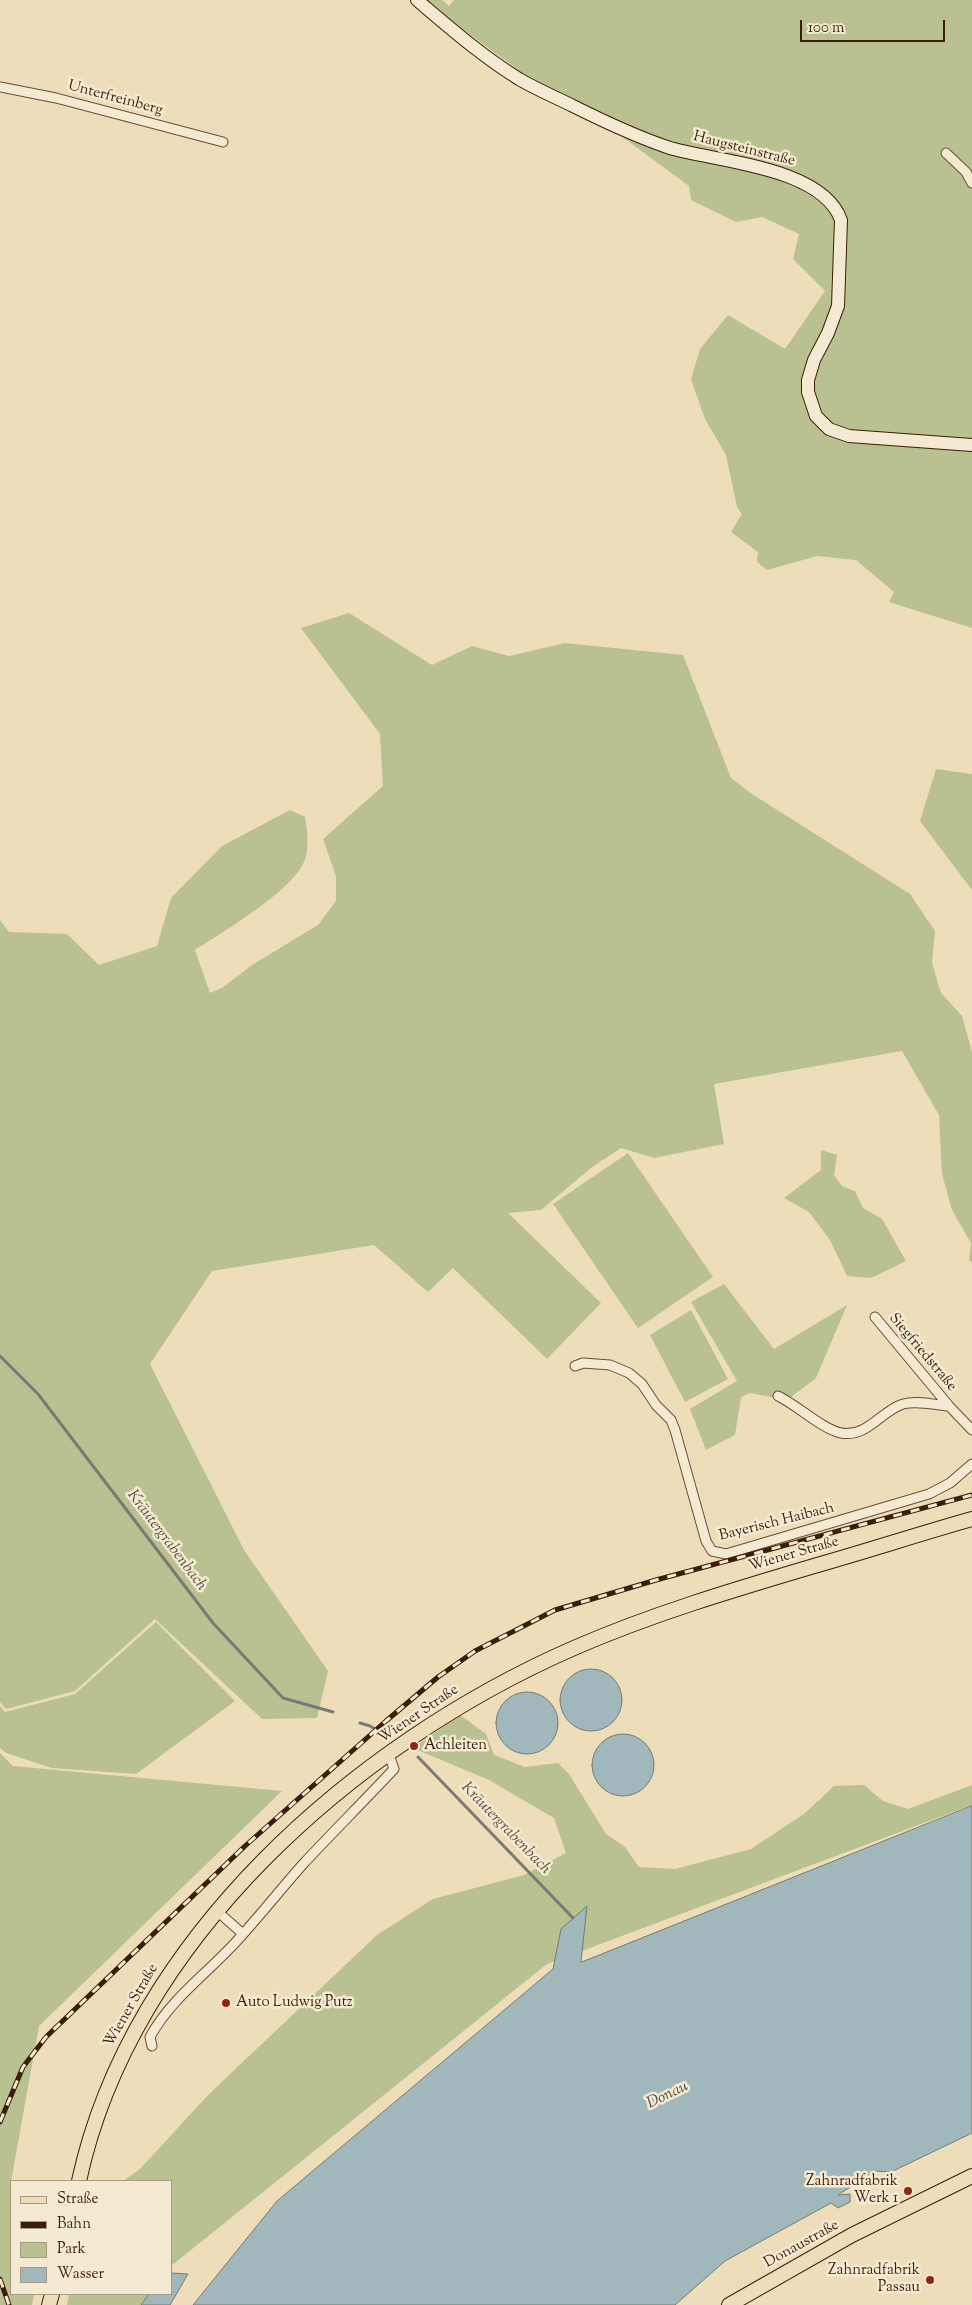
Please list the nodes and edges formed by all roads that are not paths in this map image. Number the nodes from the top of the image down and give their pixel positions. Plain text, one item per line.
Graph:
1 (417, 0) edge
2 (0, 87) edge
3 (223, 142) dead end
4 (946, 154) dead end
5 (972, 183) edge
6 (972, 445) edge
7 (875, 1317) dead end
8 (575, 1366) dead end
9 (778, 1396) dead end
10 (949, 1406) junction
11 (972, 1430) edge
12 (972, 1464) edge
13 (972, 1519) edge
14 (389, 1755) junction
15 (217, 1911) junction
16 (243, 1934) junction
17 (158, 1990) junction
18 (174, 2002) junction
19 (152, 2046) dead end
20 (972, 2176) edge
21 (80, 2180) edge
22 (729, 2305) edge

1 - 6 main road, Haugsteinstraße
2 - 3 street, Unterfreinberg
4 - 5 street
7 - 10 street, Siegfriedstraße
8 - 12 street, Bayerisch Haibach
9 - 10 street
10 - 11 street, Siegfriedstraße
13 - 14 main road, Wiener Straße
14 - 15 main road, Wiener Straße
14 - 16 street
15 - 16 street
15 - 17 main road, Wiener Straße
16 - 18 street
17 - 18 street
17 - 21 main road, Wiener Straße
18 - 19 street
20 - 22 main road, Donaustraße

